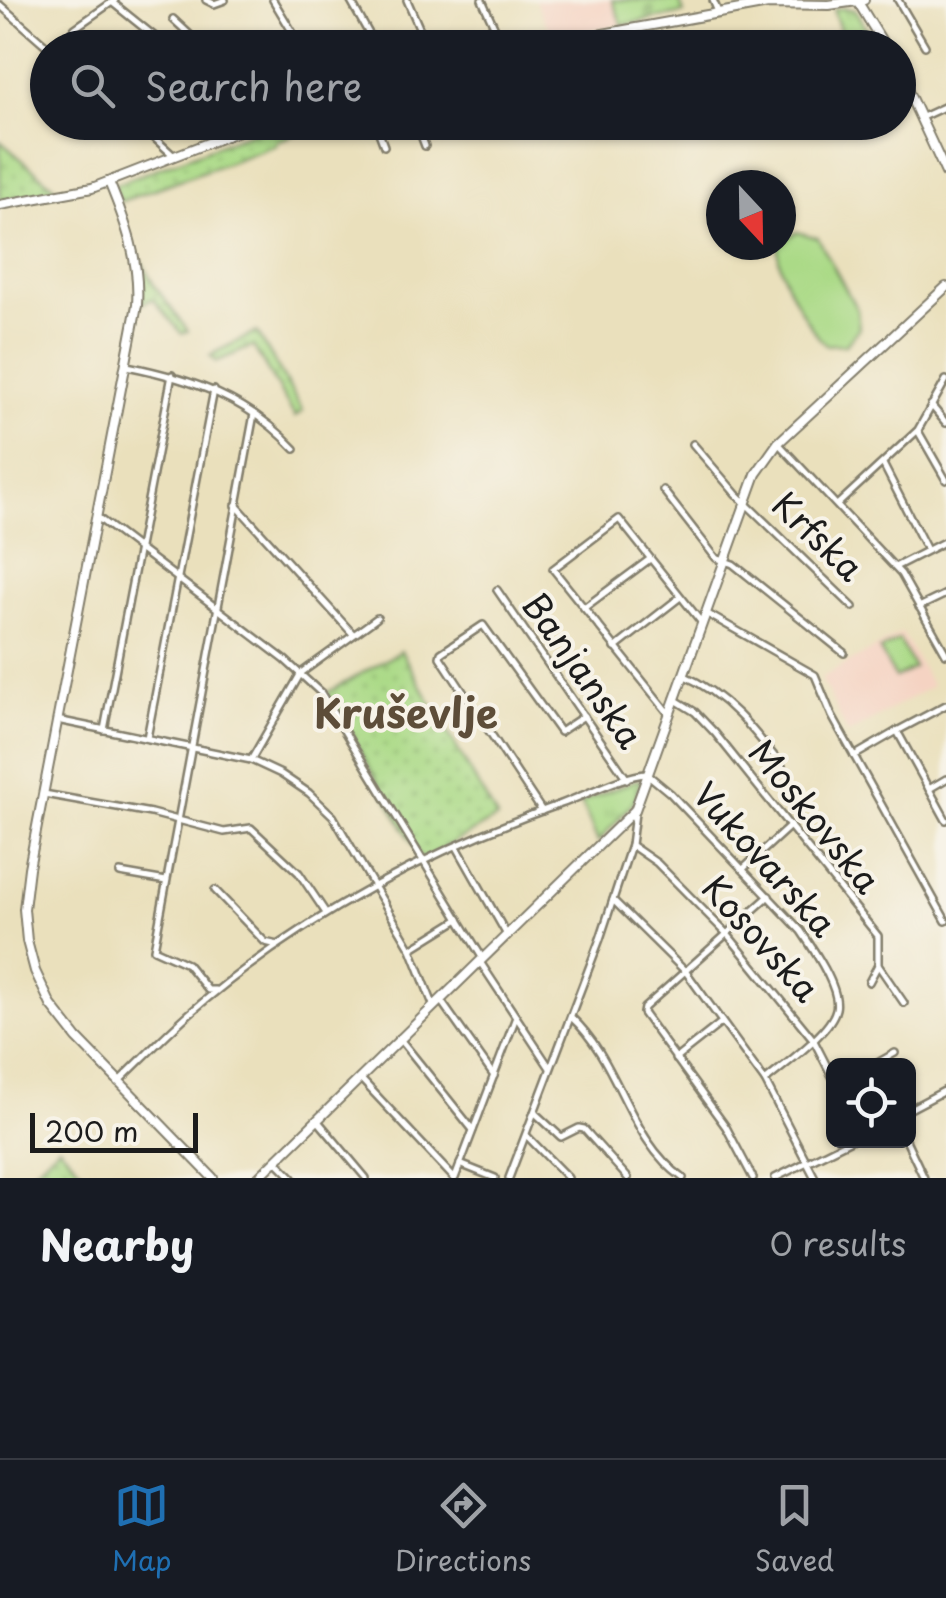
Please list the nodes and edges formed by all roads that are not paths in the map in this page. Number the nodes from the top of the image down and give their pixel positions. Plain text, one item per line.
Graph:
1 (206, 0) edge
2 (225, 0) edge
3 (273, 0) edge
4 (350, 0) edge
5 (407, 0) edge
6 (482, 0) edge
7 (713, 0) edge
8 (898, 0) edge
9 (114, 1) edge
10 (861, 1) edge
11 (824, 2) edge
12 (0, 5) edge
13 (718, 12) junction
14 (173, 19) dead end
15 (74, 30) edge
16 (147, 30) edge
17 (185, 30) edge
18 (291, 30) edge
19 (367, 30) edge
20 (420, 30) edge
21 (496, 30) edge
22 (622, 30) edge
23 (876, 30) edge
24 (916, 30) edge
25 (30, 31) edge
26 (916, 31) edge
27 (925, 46) dead end
28 (916, 105) edge
29 (946, 106) edge
30 (922, 117) junction
31 (157, 140) edge
32 (212, 140) edge
33 (382, 140) edge
34 (423, 140) edge
35 (384, 146) dead end
36 (425, 146) dead end
37 (174, 156) junction
38 (946, 174) edge
39 (110, 182) junction
40 (0, 205) edge
41 (946, 287) edge
42 (126, 366) junction
43 (172, 375) junction
44 (946, 380) edge
45 (214, 390) junction
46 (931, 405) junction
47 (254, 414) junction
48 (946, 423) edge
49 (918, 430) junction
50 (778, 443) junction
51 (693, 444) dead end
52 (295, 450) dead end
53 (882, 463) junction
54 (946, 480) edge
55 (663, 490) dead end
56 (745, 503) junction
57 (236, 504) junction
58 (838, 504) junction
59 (97, 517) junction
60 (946, 541) edge
61 (140, 549) junction
62 (928, 550) junction
63 (650, 559) junction
64 (724, 562) junction
65 (895, 567) junction
66 (178, 578) junction
67 (496, 590) dead end
68 (946, 594) edge
69 (679, 598) junction
70 (216, 606) junction
71 (583, 608) junction
72 (853, 608) dead end
73 (920, 608) junction
74 (706, 613) junction
75 (377, 618) dead end
76 (702, 623) junction
77 (354, 634) junction
78 (615, 648) junction
79 (844, 653) dead end
80 (946, 654) edge
81 (302, 673) junction
82 (683, 674) junction
83 (674, 699) junction
84 (946, 705) edge
85 (669, 714) junction
86 (584, 716) junction
87 (57, 720) junction
88 (104, 730) junction
89 (897, 732) junction
90 (147, 738) junction
91 (190, 747) junction
92 (854, 756) junction
93 (251, 760) junction
94 (782, 766) dead end
95 (648, 774) junction
96 (627, 779) junction
97 (946, 780) edge
98 (928, 789) junction
99 (44, 794) junction
100 (542, 810) junction
101 (634, 810) junction
102 (177, 820) junction
103 (946, 820) edge
104 (790, 826) junction
105 (631, 845) junction
106 (457, 847) junction
107 (422, 861) junction
108 (743, 869) junction
109 (120, 872) dead end
110 (166, 880) junction
111 (374, 886) junction
112 (215, 890) dead end
113 (769, 896) junction
114 (613, 900) junction
115 (326, 913) junction
116 (458, 919) junction
117 (946, 921) edge
118 (508, 934) junction
119 (728, 934) junction
120 (265, 942) junction
121 (278, 945) junction
122 (410, 949) junction
123 (265, 955) junction
124 (482, 960) junction
125 (878, 965) junction
126 (686, 972) junction
127 (868, 982) dead end
128 (209, 994) junction
129 (904, 1003) dead end
130 (437, 1004) junction
131 (516, 1017) junction
132 (571, 1017) junction
133 (722, 1022) junction
134 (813, 1038) junction
135 (400, 1039) junction
136 (895, 1053) dead end
137 (886, 1058) edge
138 (675, 1059) junction
139 (826, 1064) edge
140 (551, 1068) junction
141 (494, 1076) junction
142 (361, 1078) junction
143 (765, 1081) junction
144 (118, 1082) junction
145 (946, 1090) edge
146 (916, 1106) edge
147 (534, 1112) junction
148 (318, 1121) junction
149 (473, 1130) junction
150 (526, 1135) junction
151 (835, 1148) edge
152 (910, 1148) edge
153 (276, 1161) junction
154 (807, 1162) junction
155 (460, 1164) junction
156 (812, 1170) junction
157 (213, 1178) edge
158 (258, 1178) edge
159 (293, 1178) edge
160 (366, 1178) edge
161 (454, 1178) edge
162 (495, 1178) edge
163 (509, 1178) edge
164 (568, 1178) edge
165 (628, 1178) edge
166 (683, 1178) edge
167 (753, 1178) edge
168 (775, 1178) edge
169 (802, 1178) edge
170 (815, 1178) edge
171 (924, 1178) edge

1 - 2 street
3 - 18 street
4 - 19 street
5 - 20 street
6 - 21 street
7 - 13 street
8 - 24 street
9 - 15 street
9 - 16 street
10 - 11 street
10 - 23 street
11 - 13 street
12 - 25 street
13 - 22 street
14 - 17 street
26 - 27 street
28 - 30 street
29 - 30 street
30 - 38 street
31 - 37 street
32 - 37 street
33 - 35 street
34 - 36 street
37 - 39 street
39 - 40 street
39 - 42 street
41 - 50 street
42 - 43 street
42 - 59 street
43 - 45 street
43 - 61 street
44 - 46 street
45 - 47 street
45 - 66 street
46 - 48 street
46 - 49 street
47 - 52 street
47 - 57 street
49 - 53 street
49 - 54 street
50 - 56 street
50 - 58 street
51 - 56 street, Krfska
53 - 58 street
53 - 62 street
55 - 64 street
56 - 64 street
56 - 72 street, Krfska
57 - 70 street
57 - 77 street
58 - 65 street
59 - 61 street
59 - 87 street
60 - 62 street
61 - 66 street
61 - 88 street
62 - 65 street
63 - 69 street
63 - 71 street
63 - 71 street
64 - 74 street
64 - 79 street
65 - 73 street
66 - 70 street
66 - 90 street
67 - 86 street, Banjanska
68 - 73 street
69 - 76 street
69 - 78 street
70 - 81 street
70 - 91 street
71 - 78 street
73 - 80 street
74 - 76 street
74 - 92 street
75 - 77 street
76 - 82 street
77 - 81 street
78 - 85 street
81 - 93 street
81 - 107 street
82 - 83 street
82 - 94 street
83 - 85 street
83 - 104 street, Moskovska
84 - 89 street
85 - 95 street
86 - 96 street, Banjanska
86 - 100 street
87 - 88 street
87 - 99 street
88 - 90 street
89 - 92 street
89 - 98 street
90 - 91 street
91 - 93 street
91 - 102 street
92 - 117 street
93 - 111 street
95 - 96 street
95 - 101 street
95 - 108 street, Vukovarska
96 - 100 street
97 - 98 street
98 - 103 street
99 - 102 street
99 - 144 street
100 - 106 street
101 - 105 street
101 - 118 street
102 - 110 street
102 - 115 street
104 - 108 street
104 - 125 street, Moskovska
105 - 114 street
105 - 119 street, Kosovska
106 - 107 street
106 - 118 street
107 - 111 street
107 - 116 street
108 - 113 street, Vukovarska
109 - 110 street
110 - 128 street
111 - 115 street
111 - 122 street
112 - 120 street
113 - 119 street
113 - 134 street, Vukovarska
114 - 126 street
114 - 132 street
115 - 121 street
116 - 122 street
116 - 124 street
118 - 124 street
119 - 126 street
119 - 134 street, Kosovska
120 - 121 street
120 - 123 street
121 - 123 street
122 - 130 street
123 - 128 street
124 - 130 street
124 - 131 street
125 - 127 street
125 - 129 street, Moskovska
126 - 133 street
126 - 138 street
128 - 144 street
130 - 135 street
130 - 141 street
131 - 140 street
131 - 141 street
132 - 140 street
132 - 166 street
133 - 138 street
133 - 143 street
134 - 139 street, Kosovska
134 - 143 street
135 - 142 street
135 - 149 street
136 - 137 street
138 - 167 street
140 - 147 street
141 - 149 street
142 - 148 street
142 - 161 street
143 - 154 street
144 - 157 street
145 - 146 street
147 - 150 street
147 - 165 street
148 - 153 street
148 - 160 street
149 - 155 street
150 - 163 street
150 - 164 street
151 - 154 street
152 - 171 street
153 - 158 street
153 - 159 street
154 - 156 street
154 - 168 street
155 - 161 street
155 - 162 street
156 - 169 street
156 - 170 street

